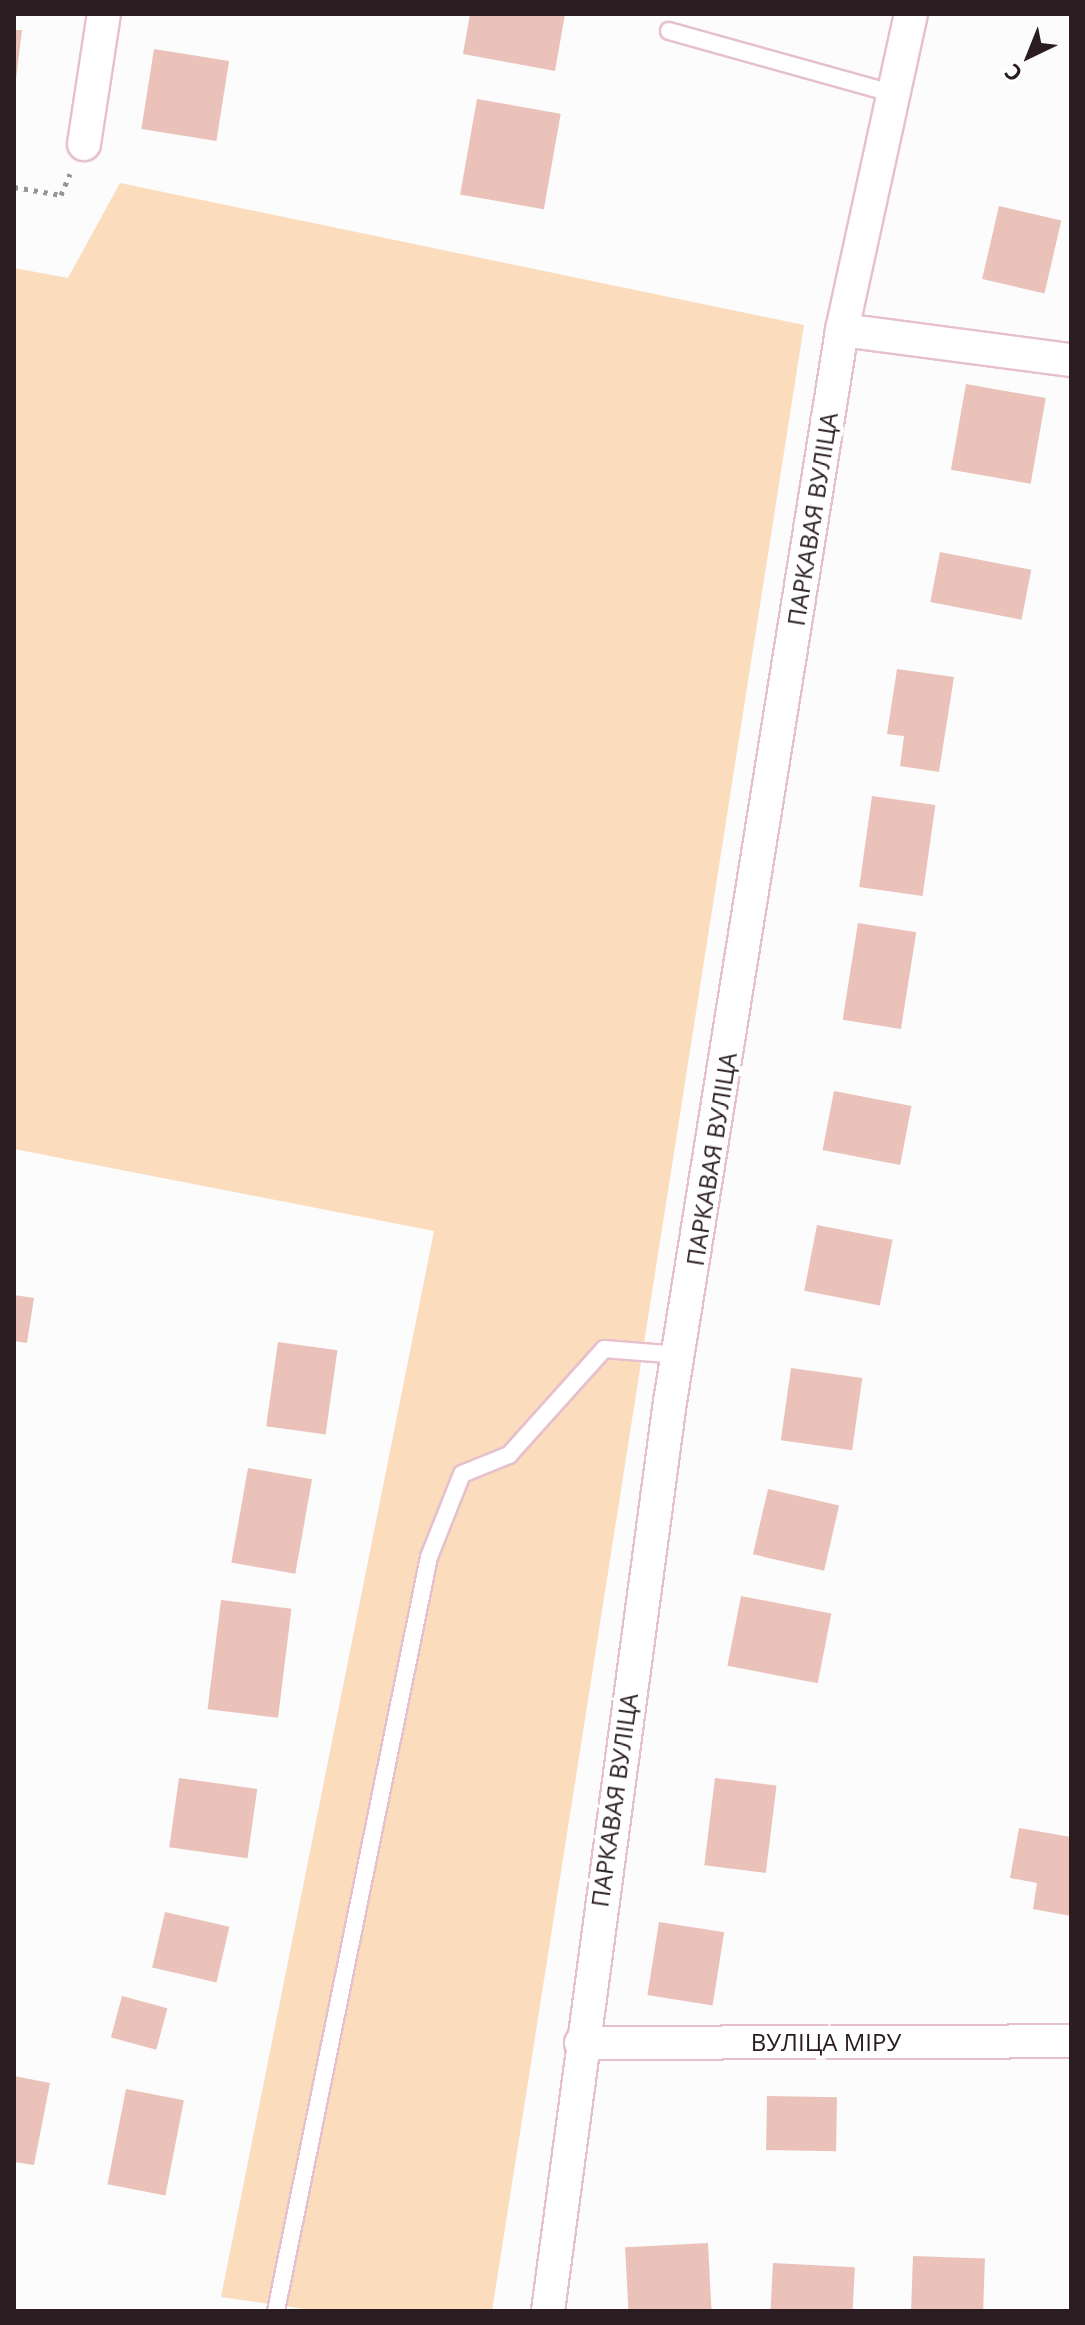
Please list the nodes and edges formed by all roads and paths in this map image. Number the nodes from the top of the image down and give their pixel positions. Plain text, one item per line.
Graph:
1 (104, 14) edge
2 (911, 14) edge
3 (669, 31) dead end
4 (894, 94) junction
5 (84, 144) joint
6 (14, 187) edge
7 (842, 330) junction
8 (1071, 360) edge
9 (680, 1355) junction
10 (1071, 2041) edge
11 (581, 2043) junction
12 (276, 2311) edge
13 (548, 2311) edge

1 - 5 street
2 - 4 street, ПАРКАВАЯ ВУЛІЦА
3 - 4 lane
4 - 7 street, ПАРКАВАЯ ВУЛІЦА
5 - 6 path
7 - 8 street
7 - 9 street, ПАРКАВАЯ ВУЛІЦА
9 - 11 street, ПАРКАВАЯ ВУЛІЦА
9 - 12 lane
10 - 11 street, ВУЛІЦА МІРУ
11 - 13 street, ПАРКАВАЯ ВУЛІЦА

